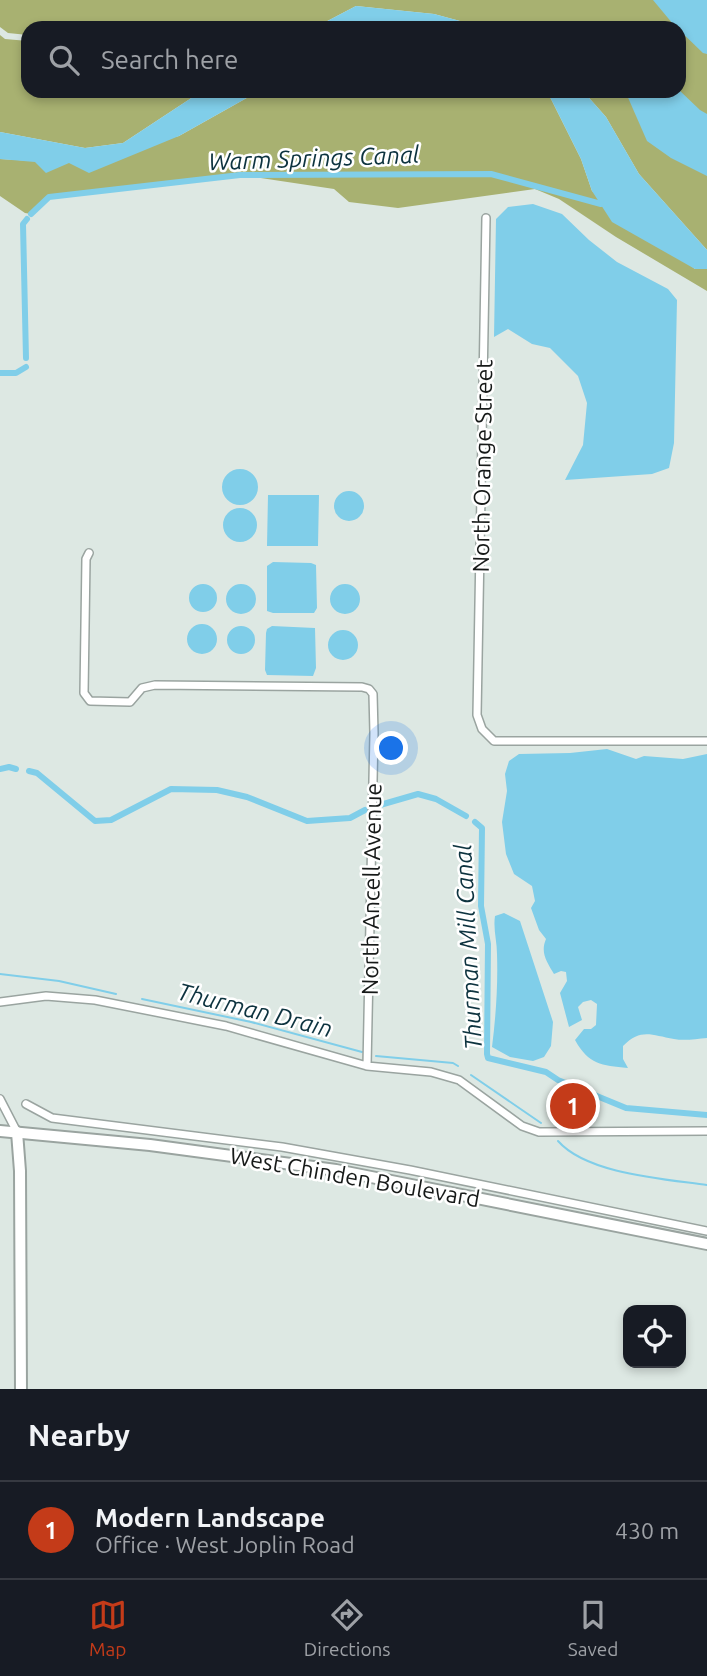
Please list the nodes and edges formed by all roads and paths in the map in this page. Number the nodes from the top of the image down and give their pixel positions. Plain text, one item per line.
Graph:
1 (486, 218) dead end
2 (89, 553) dead end
3 (707, 741) edge
4 (0, 1002) edge
5 (367, 1066) junction
6 (0, 1099) edge
7 (26, 1104) dead end
8 (0, 1131) edge
9 (707, 1131) edge
10 (17, 1132) junction
11 (707, 1231) edge
12 (707, 1244) edge
13 (21, 1389) edge

1 - 3 street, North Orange Street
2 - 5 street, North Ancell Avenue
4 - 5 street
5 - 9 street
6 - 10 street
7 - 11 street
8 - 10 main road, West Chinden Boulevard
10 - 12 main road, West Chinden Boulevard
10 - 13 main road

